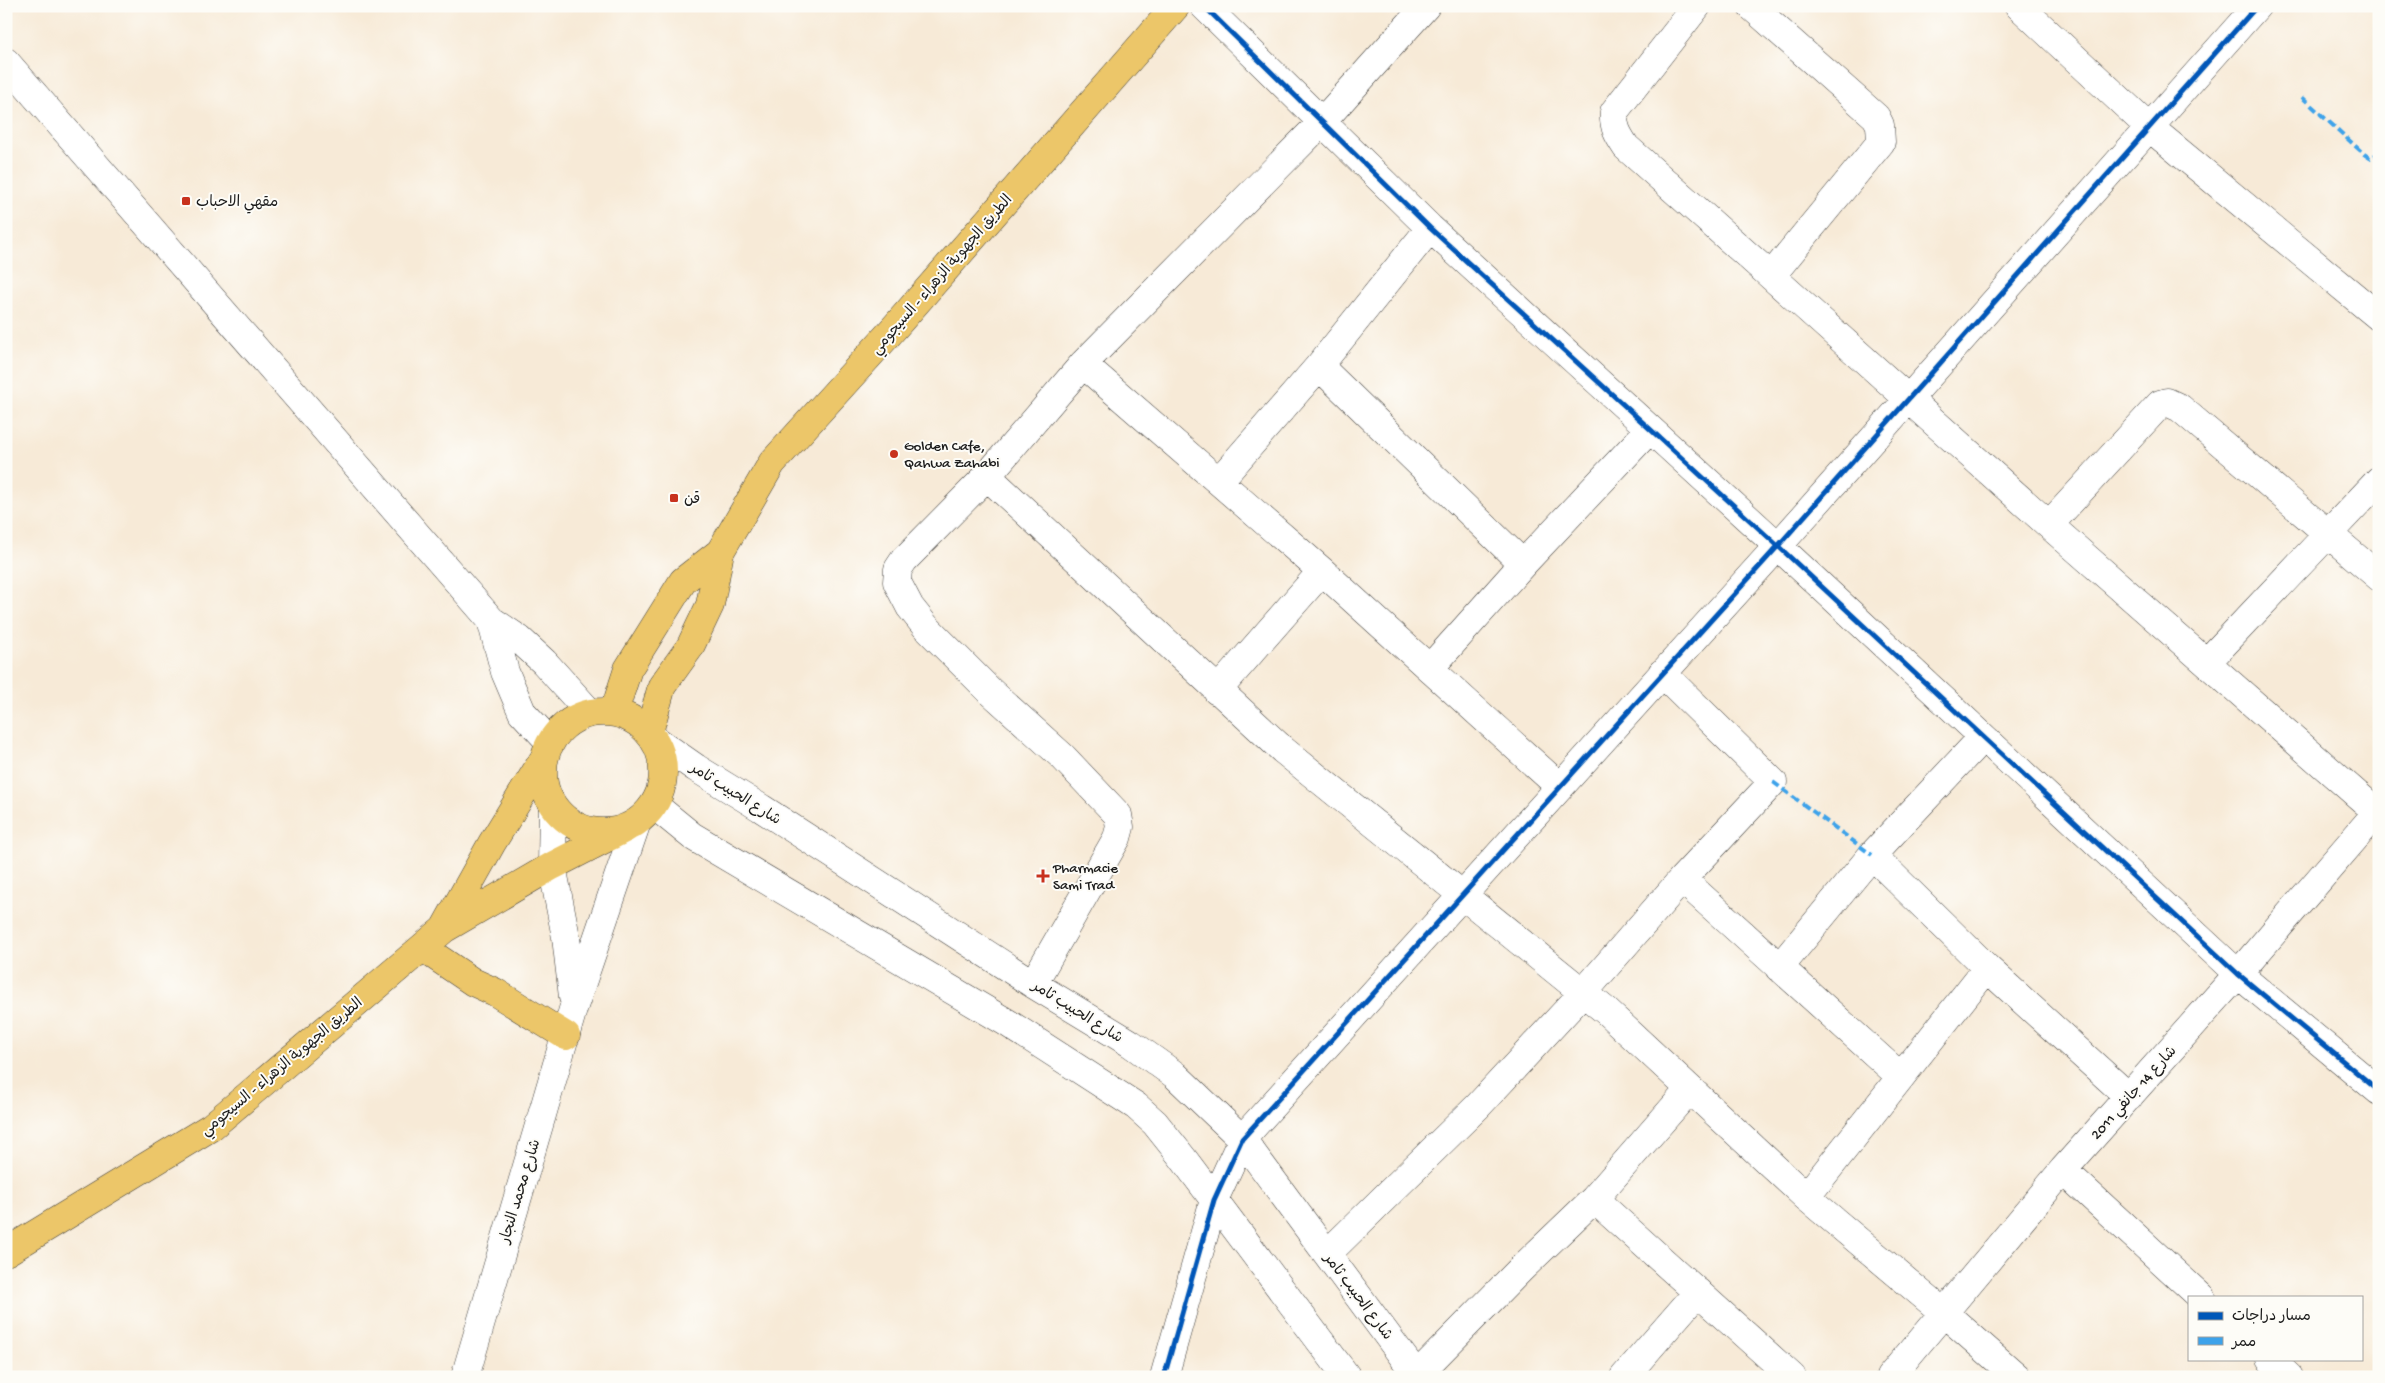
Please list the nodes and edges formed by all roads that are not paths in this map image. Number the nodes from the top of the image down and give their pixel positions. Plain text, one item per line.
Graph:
1 (1176, 6) edge
2 (1204, 6) edge
3 (1426, 6) edge
4 (1697, 6) edge
5 (1751, 6) edge
6 (2020, 6) edge
7 (2257, 6) edge
8 (6, 62) edge
9 (1321, 123) junction
10 (2149, 127) junction
11 (1430, 228) junction
12 (1771, 276) junction
13 (2379, 317) edge
14 (1083, 364) junction
15 (1319, 366) junction
16 (1908, 397) junction
17 (1650, 430) junction
18 (986, 476) junction
19 (2379, 480) edge
20 (1219, 481) junction
21 (2049, 524) junction
22 (2328, 535) junction
23 (1778, 546) junction
24 (720, 552) junction
25 (1523, 564) junction
26 (1322, 571) junction
27 (2379, 577) edge
28 (491, 620) junction
29 (2207, 662) junction
30 (1430, 668) junction
31 (1662, 673) junction
32 (1217, 691) junction
33 (602, 712) junction
34 (651, 735) junction
35 (1983, 737) junction
36 (546, 751) junction
37 (1559, 786) junction
38 (553, 806) junction
39 (2378, 811) edge
40 (639, 818) junction
41 (1872, 855) junction
42 (552, 866) junction
43 (1682, 879) junction
44 (1461, 894) junction
45 (444, 929) junction
46 (423, 948) junction
47 (1780, 968) junction
48 (1987, 968) junction
49 (2238, 974) junction
50 (1033, 984) junction
51 (1583, 993) junction
52 (574, 1006) junction
53 (566, 1036) junction
54 (1901, 1077) junction
55 (1690, 1090) junction
56 (2379, 1091) edge
57 (2129, 1096) junction
58 (1242, 1139) junction
59 (2063, 1170) junction
60 (1806, 1198) junction
61 (1594, 1199) junction
62 (1214, 1200) junction
63 (6, 1252) edge
64 (1327, 1254) junction
65 (1698, 1292) junction
66 (2200, 1296) edge
67 (1943, 1312) junction
68 (2271, 1360) edge
69 (1418, 1376) edge
70 (465, 1377) edge
71 (1164, 1377) edge
72 (1347, 1377) edge
73 (1624, 1377) edge
74 (1792, 1377) edge
75 (1890, 1377) edge
76 (2017, 1377) edge
77 (2289, 1377) edge

1 - 24 main road, الطريق الجهوية الزهراء - السيجومي
2 - 9 street
3 - 9 street
4 - 12 street
5 - 12 street
6 - 10 street
7 - 10 street
8 - 28 street
9 - 11 street
9 - 14 street
10 - 13 street
10 - 16 street
11 - 15 street
11 - 17 street
12 - 16 street
14 - 18 street
14 - 20 street
15 - 20 street
15 - 25 street
16 - 21 street
16 - 23 street
17 - 23 street
17 - 25 street
18 - 32 street
18 - 50 street
19 - 22 street
20 - 26 street
21 - 22 street
21 - 29 street
22 - 27 street
22 - 29 street
23 - 31 street
23 - 35 street
24 - 33 main road, الطريق الجهوية الزهراء - السيجومي
24 - 34 main road, الطريق الجهوية الزهراء - السيجومي
25 - 30 street
26 - 30 street
26 - 32 street
28 - 33 street
28 - 36 street
29 - 39 street
30 - 37 street
31 - 37 street
31 - 43 street
32 - 44 street
33 - 34 main road
33 - 36 main road
34 - 40 main road
34 - 50 street, شارع الحبيب ثامر
35 - 41 street
35 - 49 street
36 - 38 main road
36 - 45 main road, الطريق الجهوية الزهراء - السيجومي
37 - 44 street
38 - 40 main road
38 - 42 street
39 - 49 street, شارع 14 جانفي 2011
40 - 42 main road, الطريق الجهوية الزهراء - السيجومي
40 - 52 street, شارع محمد النجار
40 - 62 street
41 - 47 street
41 - 48 street
42 - 45 main road, الطريق الجهوية الزهراء - السيجومي
42 - 52 street
43 - 47 street
43 - 51 street
44 - 51 street
44 - 58 street
45 - 46 main road, الطريق الجهوية الزهراء - السيجومي
46 - 53 main road
46 - 63 main road, الطريق الجهوية الزهراء - السيجومي
47 - 54 street
48 - 54 street
48 - 57 street
49 - 56 street
49 - 57 street, شارع 14 جانفي 2011
50 - 58 street, شارع الحبيب ثامر
51 - 55 street
51 - 64 street
52 - 53 street, شارع محمد النجار
53 - 70 street, شارع محمد النجار
54 - 60 street
55 - 60 street
55 - 61 street
57 - 59 street, شارع 14 جانفي 2011
58 - 62 street
58 - 64 street, شارع الحبيب ثامر
59 - 66 street
59 - 67 street, شارع 14 جانفي 2011
60 - 67 street
61 - 65 street
61 - 69 street
62 - 71 street
62 - 72 street
64 - 69 street, شارع الحبيب ثامر
65 - 73 street
65 - 74 street
67 - 75 street, شارع 14 جانفي 2011
67 - 76 street
68 - 77 street

